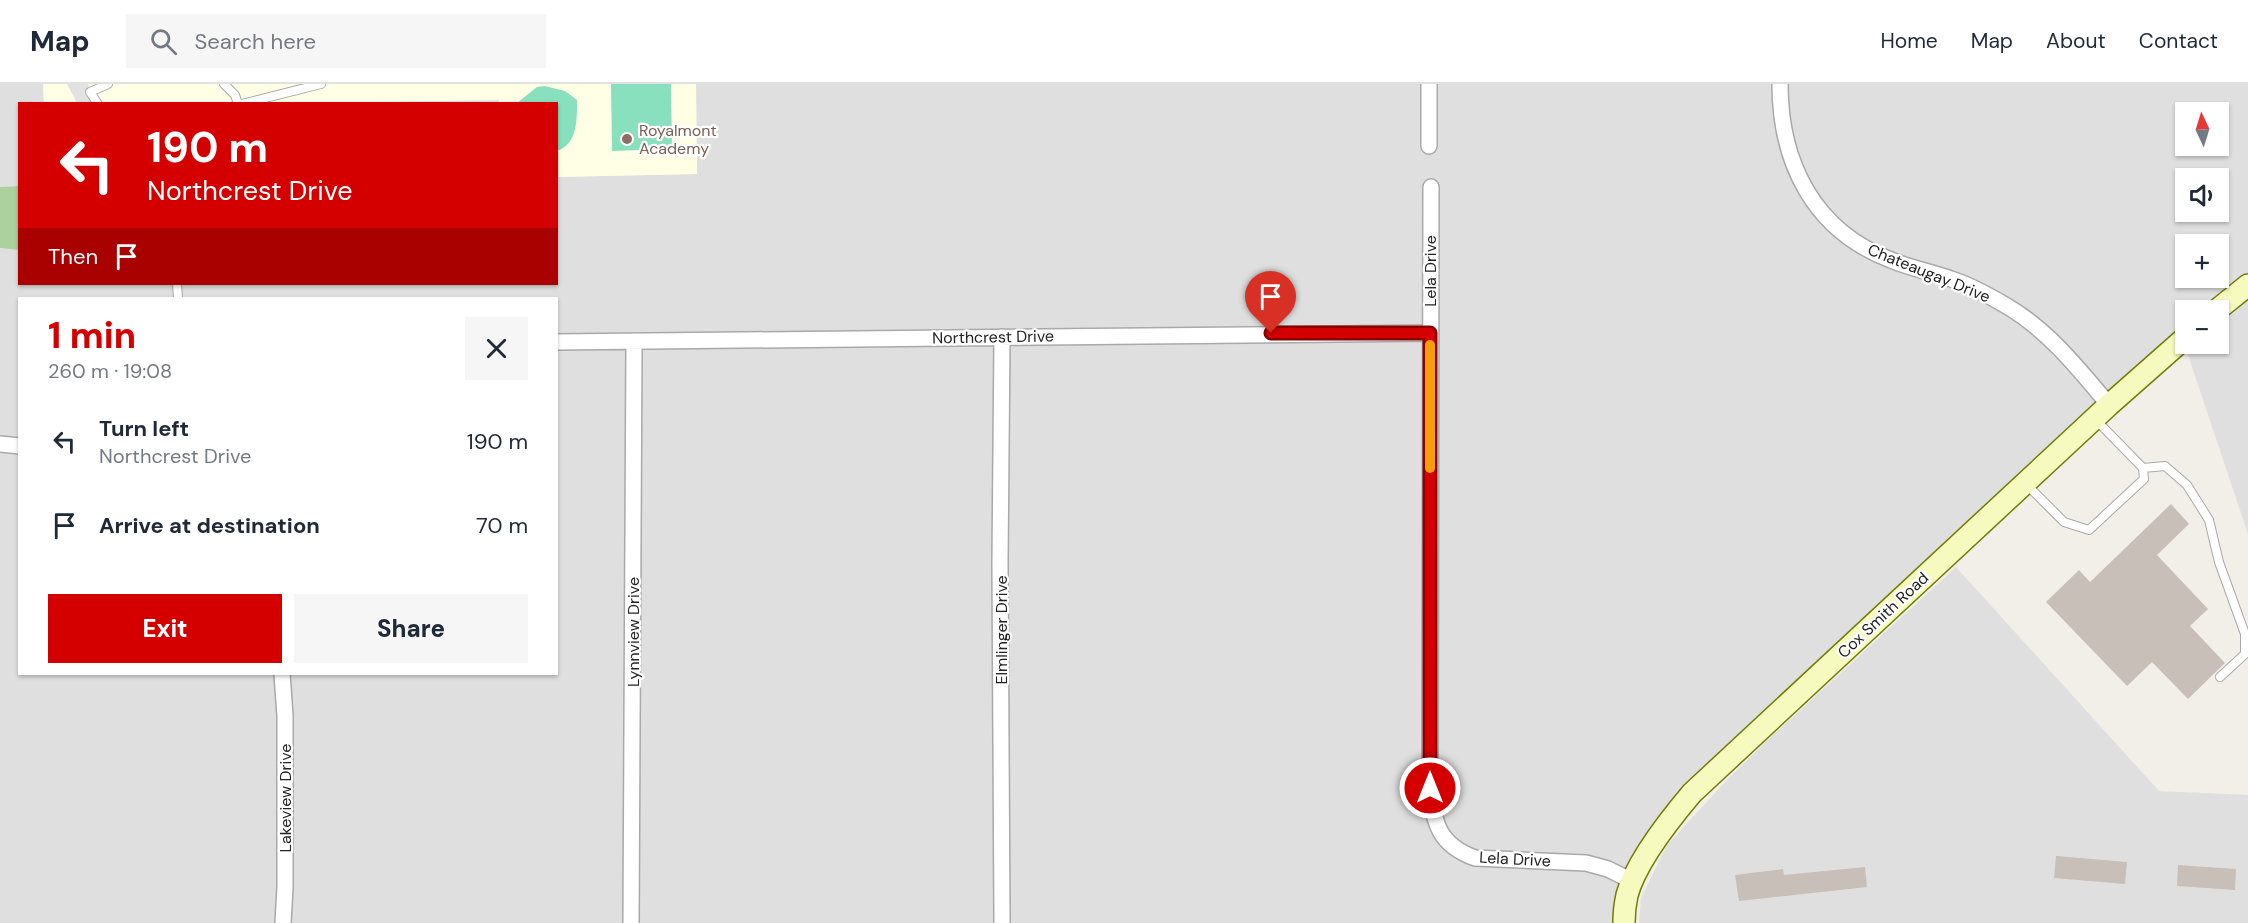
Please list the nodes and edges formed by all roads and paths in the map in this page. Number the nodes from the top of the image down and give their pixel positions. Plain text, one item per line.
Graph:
1 (108, 84) edge
2 (224, 84) edge
3 (321, 84) edge
4 (1429, 84) edge
5 (1780, 84) edge
6 (89, 88) edge
7 (97, 102) edge
8 (239, 102) edge
9 (248, 102) edge
10 (1429, 146) dead end
11 (1431, 187) dead end
12 (2248, 285) edge
13 (2229, 300) edge
14 (1430, 333) junction
15 (1002, 337) junction
16 (634, 341) junction
17 (558, 342) edge
18 (2175, 347) edge
19 (2102, 412) junction
20 (0, 444) edge
21 (18, 446) edge
22 (2143, 468) junction
23 (2025, 483) junction
24 (282, 675) edge
25 (2220, 676) dead end
26 (1632, 880) junction
27 (283, 923) edge
28 (631, 923) edge
29 (1002, 923) edge
30 (1624, 923) edge

1 - 6 lane
2 - 8 lane
3 - 9 lane
4 - 10 street
5 - 19 street, Chateaugay Drive
6 - 7 lane
11 - 14 street, Lela Drive
12 - 13 street
14 - 15 street, Northcrest Drive
14 - 26 street, Lela Drive
15 - 16 street, Northcrest Drive
15 - 29 street, Elmlinger Drive
16 - 17 street, Northcrest Drive
16 - 28 street, Lynnview Drive
18 - 19 street, Cox Smith Road
19 - 22 lane
19 - 23 street, Cox Smith Road
20 - 21 street
22 - 23 lane
22 - 25 lane
23 - 26 street, Cox Smith Road
24 - 27 street, Lakeview Drive
26 - 30 street, Cox Smith Road

